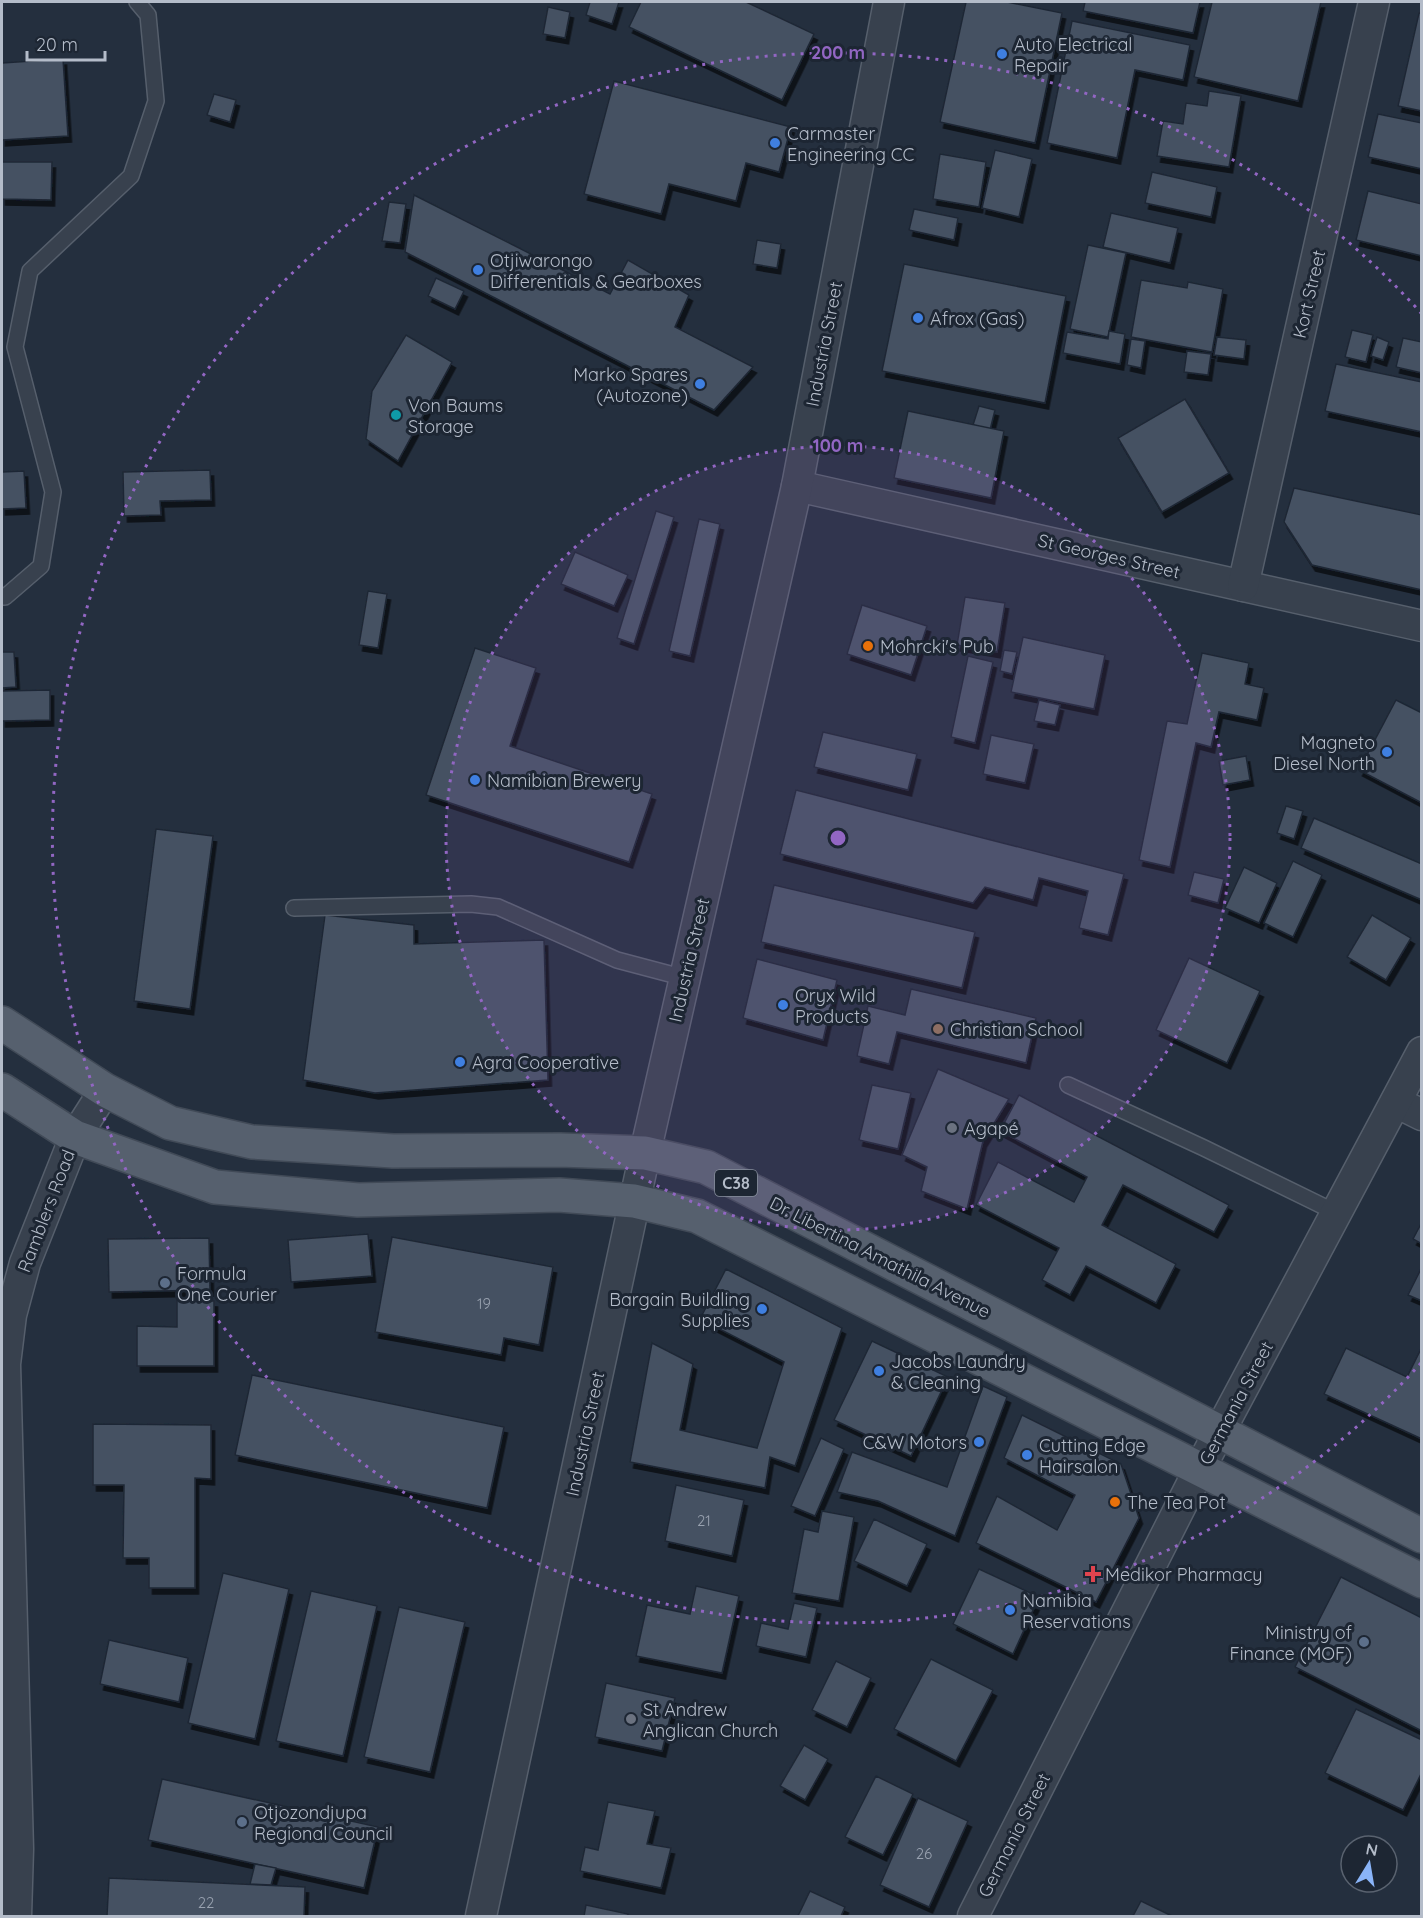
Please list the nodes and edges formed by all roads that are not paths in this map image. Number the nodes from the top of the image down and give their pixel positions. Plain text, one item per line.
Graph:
1 (137, 2) edge
2 (889, 2) edge
3 (1374, 2) edge
4 (797, 486) junction
5 (1244, 586) junction
6 (2, 597) edge
7 (1422, 626) edge
8 (294, 908) dead end
9 (685, 978) junction
10 (2, 1023) edge
11 (1422, 1052) edge
12 (1068, 1085) dead end
13 (2, 1090) edge
14 (105, 1090) junction
15 (1409, 1109) edge
16 (75, 1137) junction
17 (645, 1153) junction
18 (634, 1201) junction
19 (1337, 1213) junction
20 (1220, 1433) junction
21 (1199, 1470) junction
22 (1422, 1536) edge
23 (1422, 1581) edge
24 (16, 1917) edge
25 (481, 1917) edge
26 (973, 1917) edge

1 - 6 lane
2 - 4 street, Industria Street
3 - 5 street, Kort Street
4 - 5 street, St Georges Street
4 - 9 street, Industria Street
5 - 7 street, St Georges Street
8 - 9 lane
9 - 17 street, Industria Street
10 - 14 main road, Dr. Libertina Amathila Avenue / C38
11 - 15 street, Germania Street
12 - 19 lane
13 - 16 main road, C38
14 - 16 street, Ramblers Road
14 - 17 main road, Dr. Libertina Amathila Avenue / C38
15 - 19 street, Germania Street
16 - 18 main road, C38
16 - 24 street, Ramblers Road
17 - 18 street, Industria Street
17 - 20 main road, Dr. Libertina Amathila Avenue / C38
18 - 21 main road, C38
18 - 25 street, Industria Street
19 - 20 street, Germania Street
20 - 21 street, Germania Street
20 - 22 main road, Dr. Libertina Amathila Avenue / C38
21 - 23 main road, C38
21 - 26 street, Germania Street

